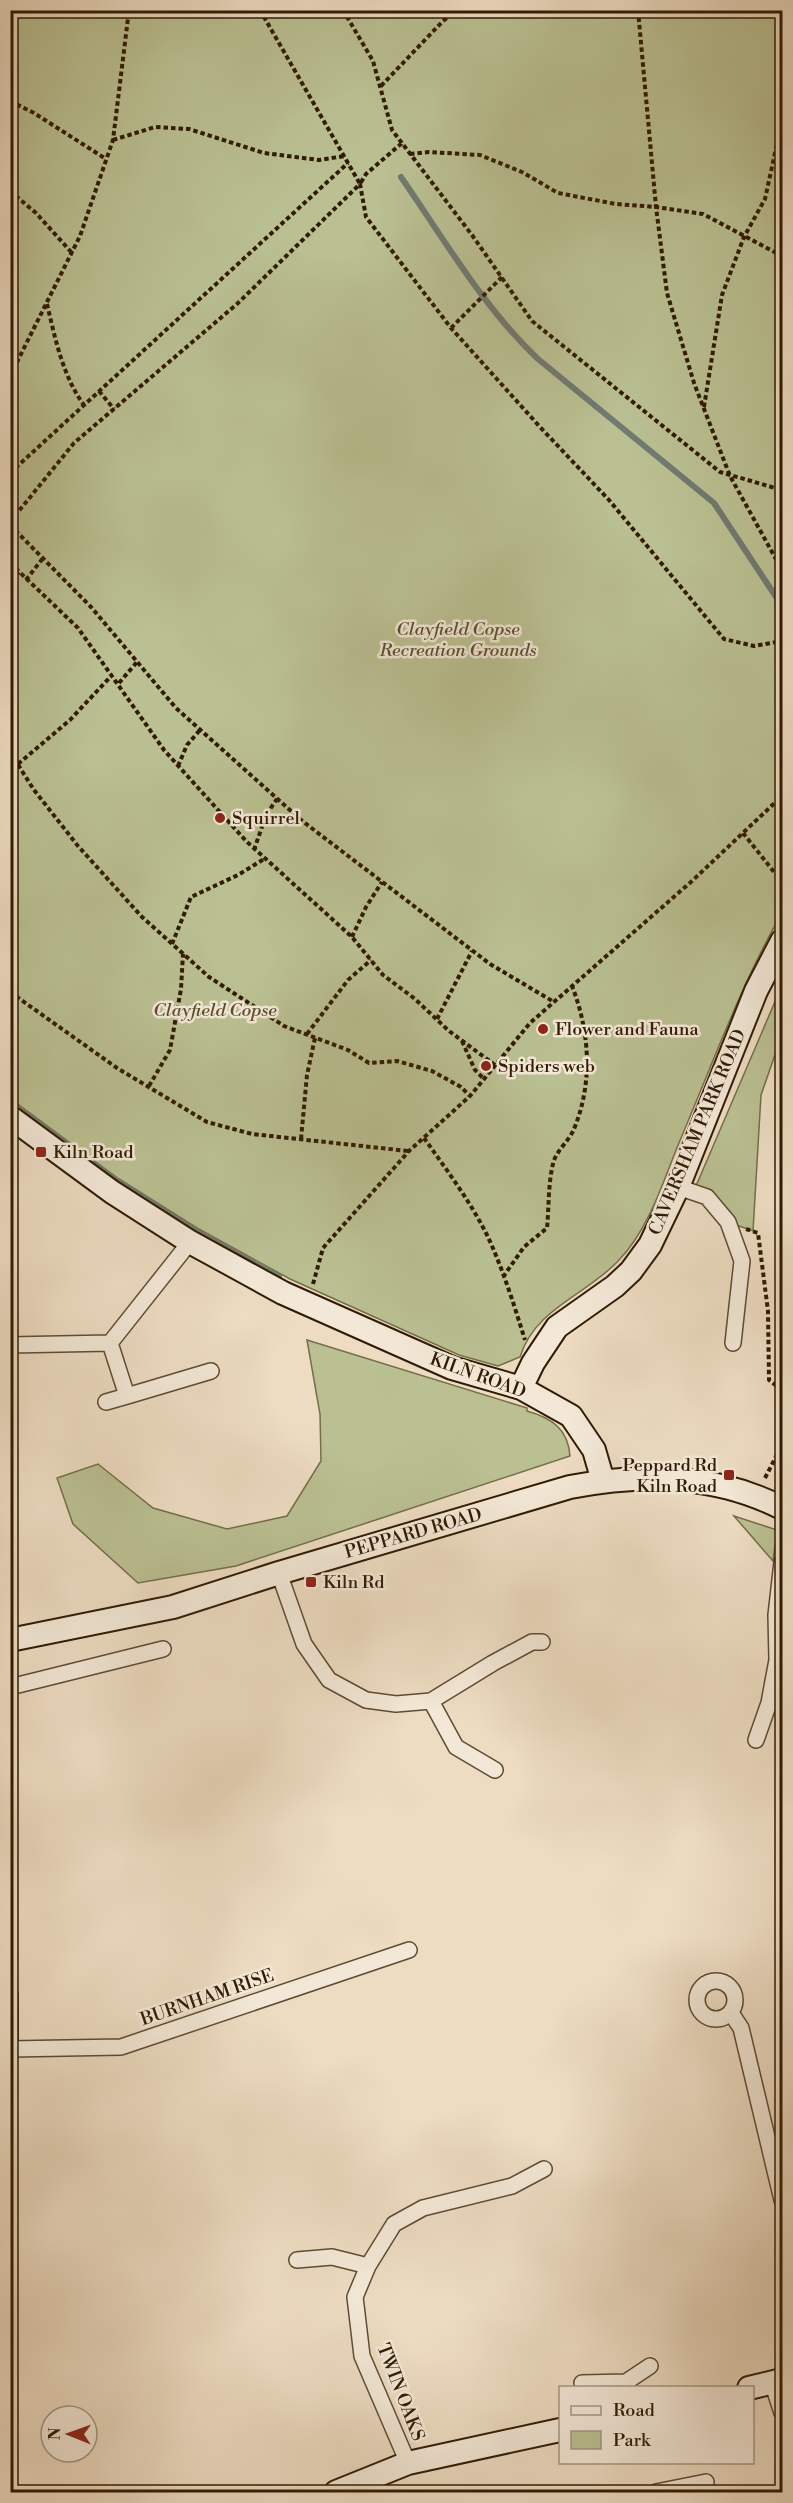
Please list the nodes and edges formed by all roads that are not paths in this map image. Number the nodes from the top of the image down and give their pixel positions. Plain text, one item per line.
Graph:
1 (782, 941) edge
2 (10, 1117) edge
3 (678, 1187) junction
4 (190, 1242) junction
5 (110, 1343) junction
6 (733, 1343) dead end
7 (10, 1345) edge
8 (211, 1371) dead end
9 (521, 1388) junction
10 (127, 1396) junction
11 (106, 1402) dead end
12 (603, 1481) junction
13 (783, 1508) edge
14 (783, 1562) edge
15 (279, 1573) junction
16 (10, 1640) edge
17 (542, 1642) dead end
18 (163, 1649) dead end
19 (10, 1687) edge
20 (431, 1701) junction
21 (756, 1740) dead end
22 (495, 1770) dead end
23 (409, 1950) dead end
24 (10, 1995) edge
25 (731, 2013) dead end
26 (544, 2169) dead end
27 (783, 2200) edge
28 (297, 2260) dead end
29 (368, 2266) junction
30 (650, 2366) dead end
31 (777, 2381) edge
32 (582, 2383) dead end
33 (627, 2385) edge
34 (754, 2387) edge
35 (783, 2413) edge
36 (559, 2430) edge
37 (408, 2463) junction
38 (706, 2482) dead end
39 (336, 2493) edge
40 (656, 2493) edge

1 - 3 street, CAVERSHAM PARK ROAD
2 - 4 street, KILN ROAD
3 - 6 street
3 - 9 street, CAVERSHAM PARK ROAD
4 - 5 street
4 - 9 street, KILN ROAD
5 - 7 street
5 - 10 street
8 - 10 street
9 - 12 street, KILN ROAD
10 - 11 street
12 - 13 street, PEPPARD ROAD
12 - 15 street, PEPPARD ROAD
14 - 21 street
15 - 16 street, PEPPARD ROAD
15 - 20 street
17 - 20 street
18 - 19 street
20 - 22 street
23 - 24 street, BURNHAM RISE
25 - 27 street
26 - 29 street, TWIN OAKS
28 - 29 street
29 - 37 street, TWIN OAKS
30 - 33 street
31 - 34 street
31 - 35 street
32 - 33 street
36 - 37 street
37 - 39 street
38 - 40 street

